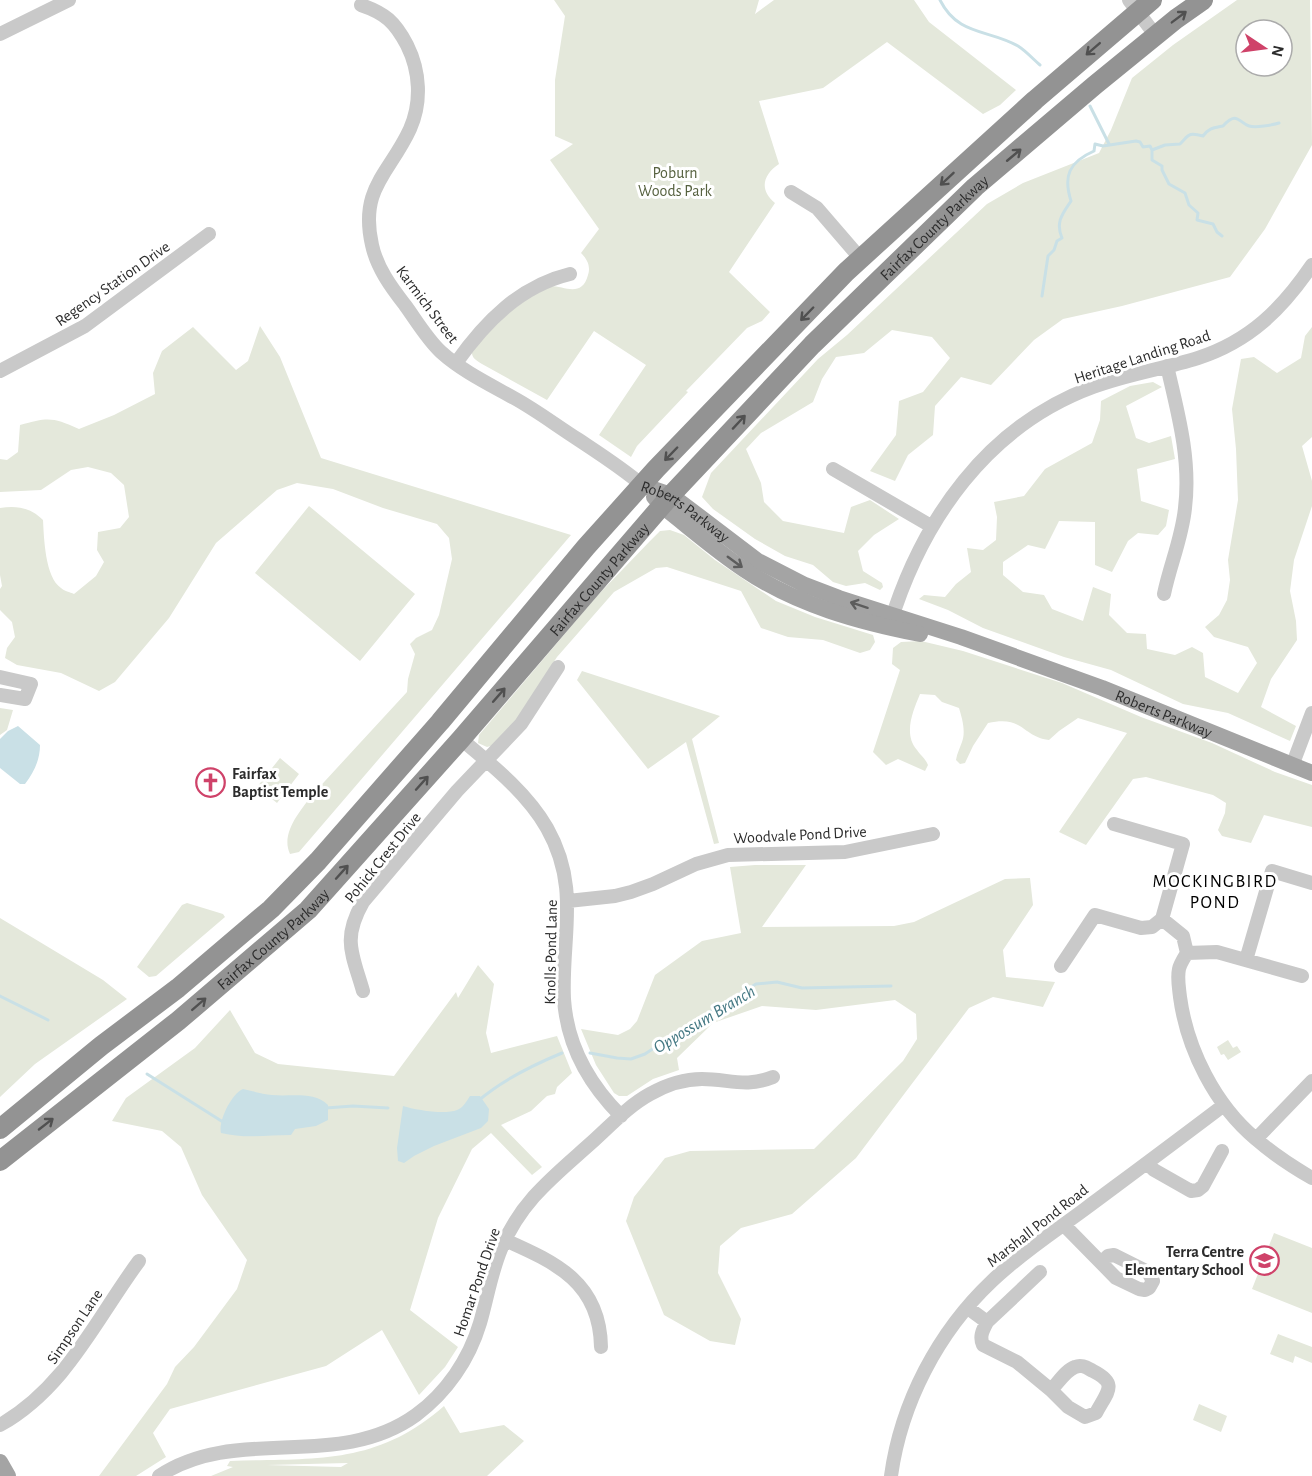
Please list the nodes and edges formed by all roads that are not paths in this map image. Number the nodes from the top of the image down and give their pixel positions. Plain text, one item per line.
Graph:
1 (69, 0) edge
2 (1203, 0) edge
3 (1139, 4) edge
4 (361, 5) dead end
5 (0, 34) edge
6 (1156, 36) junction
7 (791, 192) dead end
8 (209, 234) dead end
9 (861, 259) junction
10 (1312, 265) edge
11 (570, 274) dead end
12 (456, 363) junction
13 (1167, 366) junction
14 (0, 371) edge
15 (833, 469) dead end
16 (642, 485) junction
17 (666, 500) junction
18 (931, 526) junction
19 (1164, 594) dead end
20 (891, 622) junction
21 (558, 667) dead end
22 (0, 677) edge
23 (0, 695) edge
24 (1312, 713) edge
25 (461, 739) junction
26 (486, 760) junction
27 (1292, 766) junction
28 (1312, 773) edge
29 (1114, 824) dead end
30 (933, 834) dead end
31 (1312, 883) edge
32 (568, 901) junction
33 (1162, 919) junction
34 (1186, 953) junction
35 (1246, 960) junction
36 (1061, 966) dead end
37 (1302, 976) dead end
38 (363, 991) dead end
39 (774, 1077) dead end
40 (1312, 1081) edge
41 (32, 1102) junction
42 (1224, 1105) junction
43 (621, 1116) junction
44 (0, 1122) edge
45 (0, 1129) edge
46 (1256, 1139) junction
47 (1222, 1151) dead end
48 (0, 1161) edge
49 (1147, 1163) junction
50 (1312, 1178) edge
51 (1064, 1225) junction
52 (505, 1240) junction
53 (139, 1261) dead end
54 (1102, 1262) dead end
55 (1040, 1272) dead end
56 (968, 1308) junction
57 (987, 1322) junction
58 (601, 1347) dead end
59 (1051, 1390) dead end
60 (0, 1425) edge
61 (0, 1462) edge
62 (8, 1476) edge
63 (159, 1476) edge
64 (891, 1476) edge

1 - 5 street
6 -> 2 highway, Fairfax County Parkway
3 - 6 street
3 -> 9 highway, Fairfax County Parkway
4 - 12 street, Karmich Street
17 -> 6 highway, Fairfax County Parkway
7 - 9 street
8 - 14 street, Regency Station Drive
9 -> 16 highway, Fairfax County Parkway
10 - 13 street, Heritage Landing Road
11 - 12 street
12 - 16 street, Karmich Street
13 - 18 street, Heritage Landing Road
13 - 19 street
15 - 18 street
16 - 17 main road, Roberts Parkway
16 - 41 highway, Fairfax County Parkway
17 - 20 main road, Roberts Parkway
25 -> 17 highway, Fairfax County Parkway
18 - 20 street, Heritage Landing Road
20 - 27 main road, Roberts Parkway
21 - 26 street, Pohick Crest Drive
22 - 23 street
24 - 27 street
25 - 26 street, Knolls Pond Lane
48 -> 25 highway, Fairfax County Parkway
26 - 32 street, Knolls Pond Lane
26 - 38 street, Pohick Crest Drive
27 - 28 main road, Roberts Parkway
29 - 33 street
30 - 32 street, Woodvale Pond Drive
31 - 35 street
32 - 43 street, Knolls Pond Lane
33 - 34 street
33 - 36 street
34 - 35 street
34 - 42 street
35 - 37 street
39 - 43 street, Homar Pond Drive
40 - 46 street
41 - 44 highway
41 - 45 highway, Fairfax County Parkway
42 - 46 street
42 - 49 street, Marshall Pond Road
43 - 52 street, Homar Pond Drive
46 - 50 street
47 - 49 street
49 - 51 street, Marshall Pond Road
51 - 54 street
51 - 56 street, Marshall Pond Road
52 - 58 street
52 - 63 street, Homar Pond Drive
53 - 60 street, Simpson Lane
55 - 57 street
56 - 57 street
56 - 64 street, Marshall Pond Road
57 - 59 street
61 - 62 main road

